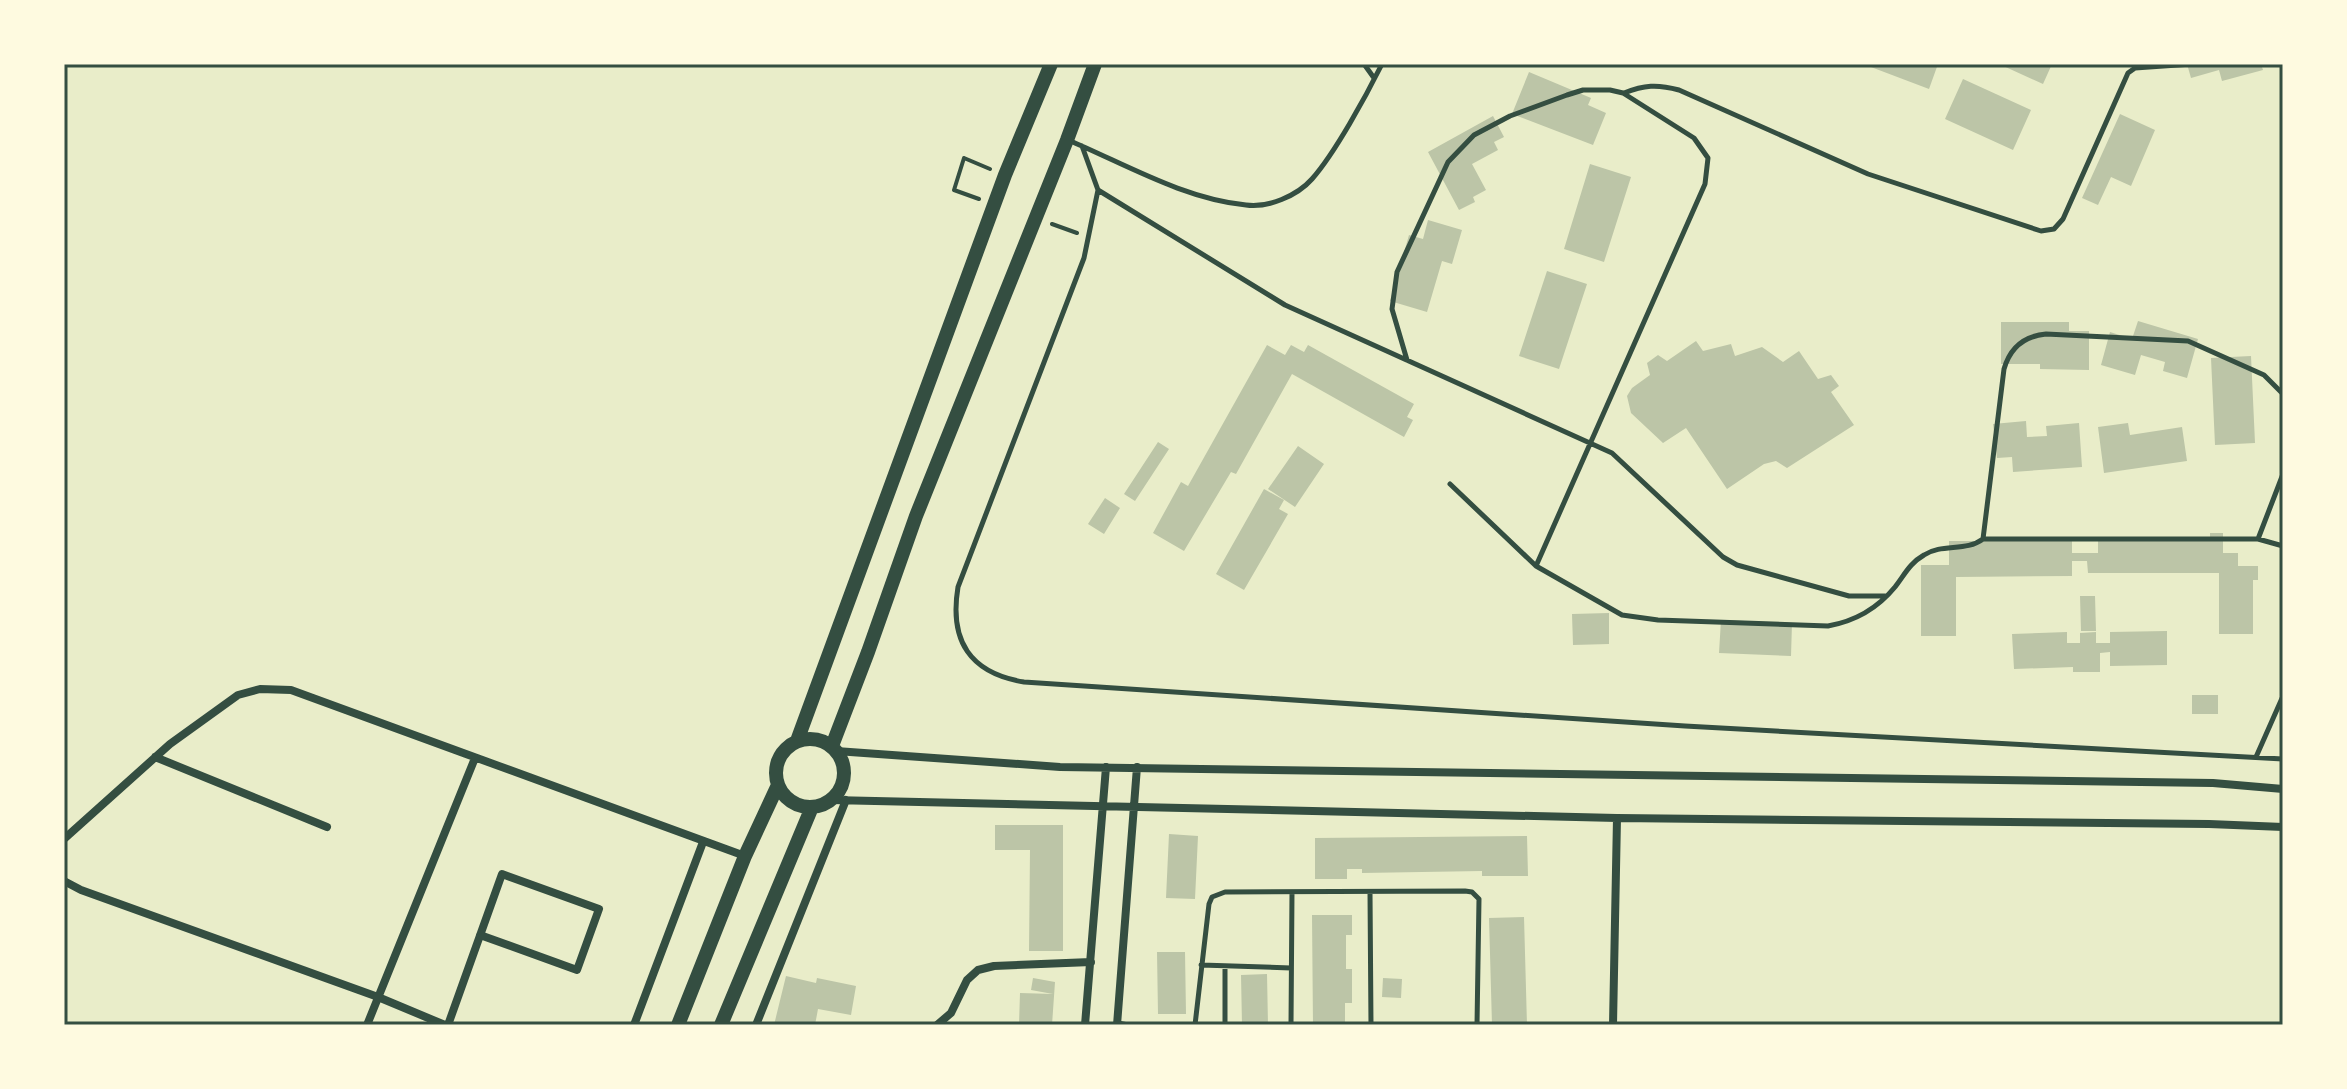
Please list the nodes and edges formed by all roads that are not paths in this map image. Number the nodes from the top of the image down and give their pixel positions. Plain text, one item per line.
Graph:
1 (1051, 64) edge
2 (1095, 64) edge
3 (1364, 64) edge
4 (1382, 64) edge
5 (2192, 64) edge
6 (1374, 79) junction
7 (1623, 93) junction
8 (1067, 140) junction
9 (1082, 146) junction
10 (1098, 190) junction
11 (1407, 360) junction
12 (2283, 394) edge
13 (1593, 443) junction
14 (2283, 474) edge
15 (1450, 484) dead end
16 (1983, 539) junction
17 (2258, 539) junction
18 (2283, 546) edge
19 (1536, 566) junction
20 (1885, 596) junction
21 (2283, 696) edge
22 (797, 741) junction
23 (834, 748) junction
24 (155, 757) junction
25 (2256, 757) junction
26 (475, 758) junction
27 (2283, 759) edge
28 (1106, 767) junction
29 (1137, 767) junction
30 (778, 785) junction
31 (2283, 789) edge
32 (839, 800) junction
33 (1102, 806) junction
34 (812, 807) junction
35 (1133, 808) junction
36 (1617, 818) junction
37 (327, 827) dead end
38 (2283, 827) edge
39 (64, 839) edge
40 (703, 842) junction
41 (745, 856) junction
42 (64, 881) edge
43 (1292, 892) junction
44 (1370, 892) junction
45 (480, 935) junction
46 (1091, 962) junction
47 (1201, 965) junction
48 (1225, 966) junction
49 (1291, 968) junction
50 (378, 997) junction
51 (1121, 1024) edge
52 (367, 1025) edge
53 (447, 1025) edge
54 (634, 1025) edge
55 (678, 1025) edge
56 (721, 1025) edge
57 (756, 1025) edge
58 (937, 1025) edge
59 (1085, 1025) edge
60 (1195, 1025) edge
61 (1225, 1025) edge
62 (1291, 1025) edge
63 (1371, 1025) edge
64 (1477, 1025) edge
65 (1613, 1025) edge

1 - 22 main road
2 - 8 main road
3 - 6 lane
4 - 6 lane
5 - 7 lane
6 - 9 lane
7 - 11 lane
7 - 13 lane
8 - 9 lane
8 - 23 main road
9 - 10 lane
10 - 11 lane
10 - 25 lane
11 - 13 lane
12 - 16 lane
13 - 19 lane
13 - 20 lane
14 - 17 lane
15 - 19 lane
16 - 17 lane
16 - 20 lane
17 - 18 lane
19 - 20 lane
21 - 25 lane
22 - 23 main road
22 - 30 main road
23 - 28 street
23 - 32 main road
24 - 26 street
24 - 37 street
24 - 39 street
25 - 27 lane
26 - 40 street
26 - 50 street
28 - 29 street
28 - 33 street
29 - 31 street
29 - 35 street
30 - 34 main road
30 - 41 main road
32 - 33 street
32 - 34 main road
32 - 57 street
33 - 35 street
33 - 46 street
34 - 56 main road
35 - 36 street
35 - 51 street
36 - 38 street
36 - 65 street
40 - 41 street
40 - 54 street
41 - 55 main road
42 - 50 street
43 - 44 lane
43 - 47 lane
43 - 49 lane
44 - 63 lane
44 - 64 lane
45 - 45 street
45 - 53 street
46 - 58 street
46 - 59 street
47 - 48 lane
47 - 60 lane
48 - 49 lane
48 - 61 lane
49 - 62 lane
50 - 52 street
50 - 53 street

